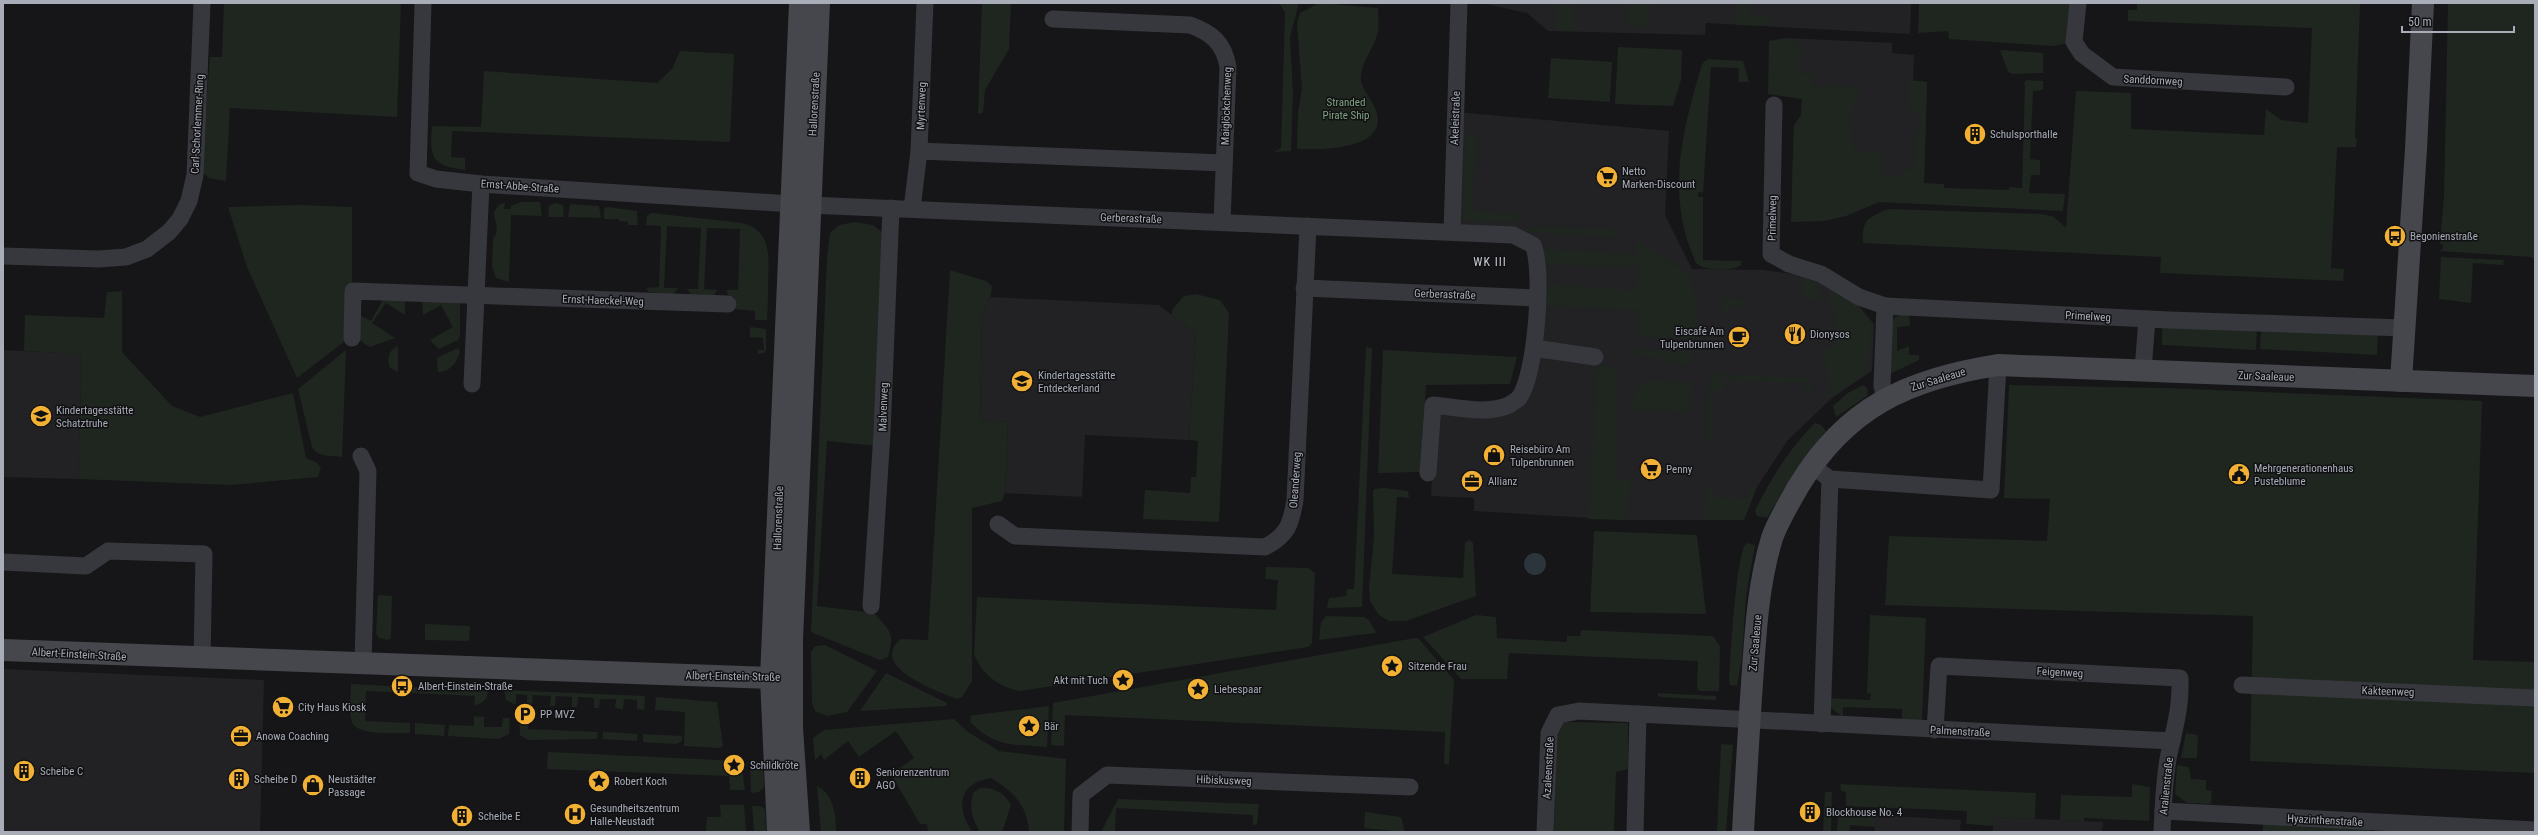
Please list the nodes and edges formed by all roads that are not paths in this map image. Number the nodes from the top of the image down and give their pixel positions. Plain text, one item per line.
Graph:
1 (202, 3) edge
2 (423, 3) edge
3 (800, 3) edge
4 (819, 3) edge
5 (925, 3) edge
6 (1459, 3) edge
7 (2078, 3) edge
8 (2423, 3) edge
9 (1054, 19) dead end
10 (2286, 87) dead end
11 (1774, 105) dead end
12 (919, 151) junction
13 (1224, 163) junction
14 (482, 184) junction
15 (800, 204) junction
16 (891, 208) junction
17 (912, 209) junction
18 (1222, 222) junction
19 (1308, 226) junction
20 (1452, 232) junction
21 (3, 256) edge
22 (1304, 288) junction
23 (478, 295) junction
24 (1537, 298) junction
25 (728, 304) dead end
26 (1885, 306) junction
27 (2147, 319) junction
28 (2405, 328) junction
29 (352, 338) dead end
30 (1534, 348) junction
31 (1595, 357) dead end
32 (1998, 365) junction
33 (2143, 370) junction
34 (2402, 381) junction
35 (472, 384) dead end
36 (2535, 386) edge
37 (1886, 398) junction
38 (361, 456) dead end
39 (1811, 465) junction
40 (1428, 473) dead end
41 (1830, 479) junction
42 (998, 524) dead end
43 (3, 562) edge
44 (871, 606) dead end
45 (3, 650) edge
46 (202, 659) junction
47 (363, 664) junction
48 (781, 677) junction
49 (2242, 685) dead end
50 (2535, 698) edge
51 (1638, 714) junction
52 (1749, 720) junction
53 (1822, 724) junction
54 (1935, 730) junction
55 (2172, 741) junction
56 (1410, 787) dead end
57 (2163, 811) junction
58 (2535, 830) edge
59 (778, 832) edge
60 (799, 832) edge
61 (1080, 832) edge
62 (1545, 832) edge
63 (1635, 832) edge
64 (1743, 832) edge
65 (2162, 832) edge

1 - 21 street, Carl-Schorlemmer-Ring
2 - 14 street, Ernst-Abbe-Straße
3 - 15 street, Hallorenstraße
4 - 15 street, Hallorenstraße
5 - 12 street, Myrtenweg
6 - 20 street, Akeleistraße
7 - 10 street, Sanddornweg
8 - 28 street
9 - 13 street, Maiglöckchenweg
11 - 26 street, Primelweg
12 - 13 street
12 - 17 street, Myrtenweg
13 - 18 street, Maiglöckchenweg
14 - 15 street, Ernst-Abbe-Straße
14 - 23 street
15 - 16 street, Gerberastraße
15 - 48 street, Hallorenstraße
16 - 17 street, Gerberastraße
16 - 44 street, Malvenweg
17 - 18 street, Gerberastraße
18 - 19 street, Gerberastraße
19 - 20 street, Gerberastraße
19 - 22 street, Oleanderweg
20 - 24 street, Gerberastraße
22 - 24 street, Gerberastraße
22 - 42 street, Oleanderweg
23 - 25 street, Ernst-Haeckel-Weg
23 - 29 street, Ernst-Haeckel-Weg
23 - 35 street
24 - 30 street
26 - 27 street, Primelweg
26 - 37 street
27 - 28 street, Primelweg
27 - 33 street
28 - 34 street
30 - 31 street
30 - 40 street
32 - 33 street, Zur Saaleaue
32 - 37 street, Zur Saaleaue
32 - 41 street
33 - 34 street, Zur Saaleaue
34 - 36 street, Zur Saaleaue
37 - 39 street, Zur Saaleaue
38 - 47 street
39 - 41 street
39 - 52 street, Zur Saaleaue
41 - 53 street
43 - 46 street
45 - 46 street, Albert-Einstein-Straße
46 - 47 street, Albert-Einstein-Straße
47 - 48 street, Albert-Einstein-Straße
48 - 59 street, Hallorenstraße
48 - 60 street, Hallorenstraße
49 - 50 street, Kakteenweg
51 - 52 street, Azaleenstraße
51 - 62 street, Azaleenstraße
51 - 63 street
52 - 53 street, Palmenstraße
52 - 64 street, Zur Saaleaue
53 - 54 street, Palmenstraße
54 - 55 street, Palmenstraße
54 - 55 street, Feigenweg
55 - 57 street, Aralienstraße
56 - 61 street, Hibiskusweg
57 - 58 street, Hyazinthenstraße
57 - 65 street, Aralienstraße

